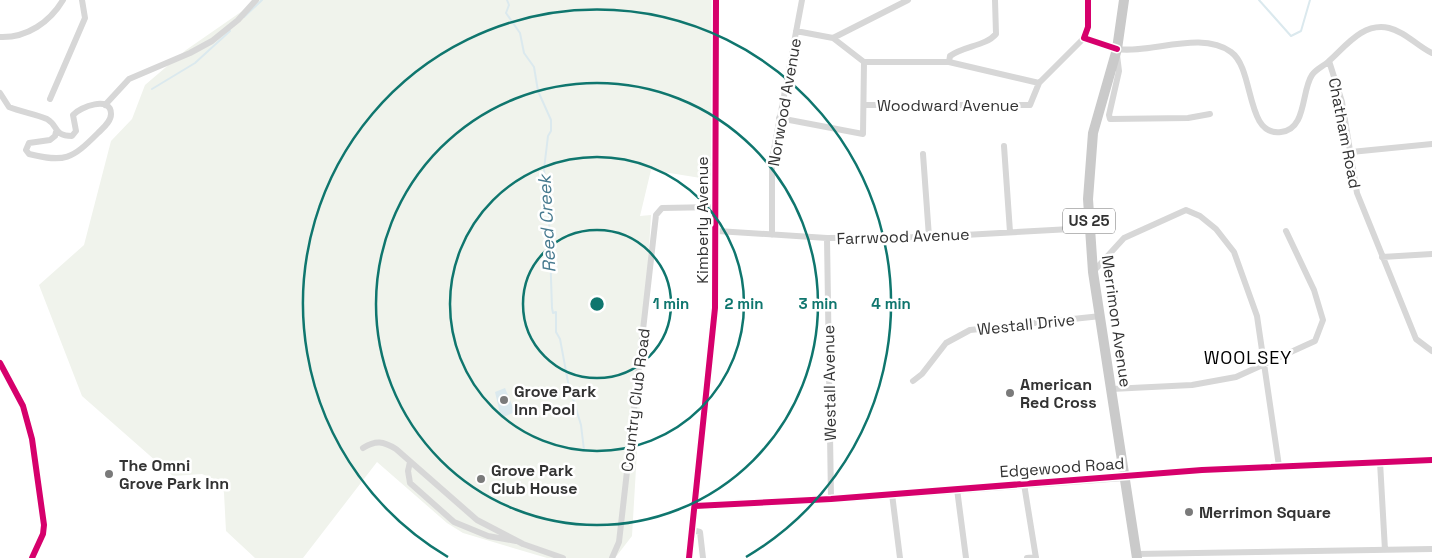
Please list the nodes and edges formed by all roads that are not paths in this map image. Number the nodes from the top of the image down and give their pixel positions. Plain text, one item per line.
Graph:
1 (64, 0) edge
2 (82, 0) edge
3 (256, 0) edge
4 (716, 0) edge
5 (802, 0) edge
6 (908, 0) edge
7 (995, 0) edge
8 (1088, 0) edge
9 (1124, 0) edge
10 (796, 31) junction
11 (0, 37) edge
12 (833, 38) junction
13 (1084, 38) junction
14 (1117, 49) junction
15 (1432, 53) edge
16 (1329, 61) junction
17 (864, 62) junction
18 (949, 62) junction
19 (1039, 83) junction
20 (0, 93) edge
21 (50, 99) dead end
22 (105, 105) junction
23 (864, 105) junction
24 (1210, 114) dead end
25 (779, 118) junction
26 (56, 132) junction
27 (1432, 144) edge
28 (1004, 146) dead end
29 (1350, 152) junction
30 (923, 154) dead end
31 (716, 207) junction
32 (1089, 228) junction
33 (717, 231) junction
34 (1286, 231) dead end
35 (1010, 232) junction
36 (772, 235) junction
37 (928, 237) junction
38 (826, 238) junction
39 (1432, 254) edge
40 (1382, 257) junction
41 (1093, 272) junction
42 (1101, 316) junction
43 (1432, 351) edge
44 (0, 363) edge
45 (1263, 366) junction
46 (913, 381) dead end
47 (1111, 389) junction
48 (363, 448) dead end
49 (1432, 460) edge
50 (410, 462) junction
51 (1380, 462) junction
52 (1280, 466) junction
53 (1124, 477) junction
54 (1024, 484) junction
55 (957, 489) junction
56 (892, 494) junction
57 (831, 499) junction
58 (695, 506) junction
59 (692, 530) junction
60 (517, 541) junction
61 (1432, 549) edge
62 (1385, 550) junction
63 (1136, 556) edge
64 (32, 558) edge
65 (564, 558) edge
66 (612, 558) edge
67 (689, 558) edge
68 (704, 558) edge
69 (900, 558) edge
70 (966, 558) edge
71 (1026, 558) edge
72 (1036, 558) edge

1 - 11 street
2 - 21 street
3 - 22 street
4 - 31 street, Kimberly Avenue
5 - 10 street, Norwood Avenue
6 - 12 street
7 - 18 street
8 - 13 street
9 - 14 main road, Merrimon Avenue / US 25
10 - 12 street
10 - 25 street, Norwood Avenue
12 - 17 street
13 - 14 street, Chatham Road
13 - 19 street, Woodward Avenue
14 - 16 street, Chatham Road
14 - 24 street
14 - 32 main road, Merrimon Avenue / US 25
15 - 16 street
16 - 29 street, Chatham Road
17 - 18 street
17 - 23 street
18 - 19 street
19 - 23 street, Woodward Avenue
20 - 26 street
22 - 26 street
22 - 26 street
23 - 25 street, Woodward Avenue
25 - 36 street, Norwood Avenue
27 - 29 street
28 - 35 street
29 - 40 street, Chatham Road
30 - 37 street
31 - 33 street, Kimberly Avenue
31 - 66 street, Country Club Road
32 - 35 street, Farrwood Avenue
32 - 41 main road, Merrimon Avenue / US 25
33 - 36 street, Farrwood Avenue
33 - 58 street, Kimberly Avenue
34 - 45 street
35 - 37 street, Farrwood Avenue
36 - 38 street, Farrwood Avenue
37 - 38 street, Farrwood Avenue
38 - 57 street, Westall Avenue
39 - 40 street
40 - 43 street, Chatham Road
41 - 42 main road, Merrimon Avenue / US 25
41 - 45 street
42 - 46 street, Westall Drive
42 - 47 main road, Merrimon Avenue / US 25
44 - 64 street
45 - 47 street
45 - 52 street
47 - 53 main road, Merrimon Avenue / US 25
48 - 50 street
49 - 51 street, Edgewood Road
50 - 60 street
50 - 60 street
51 - 52 street, Edgewood Road
51 - 62 street
52 - 53 street, Edgewood Road
53 - 54 street, Edgewood Road
53 - 63 main road, Merrimon Avenue / US 25
54 - 55 street, Edgewood Road
54 - 72 street
55 - 56 street, Edgewood Road
55 - 70 street
56 - 57 street, Edgewood Road
56 - 69 street
57 - 58 street, Edgewood Road
58 - 59 street, Kimberly Avenue
59 - 67 street, Kimberly Avenue
59 - 68 street
60 - 65 street
61 - 62 street
62 - 63 street
71 - 72 street

